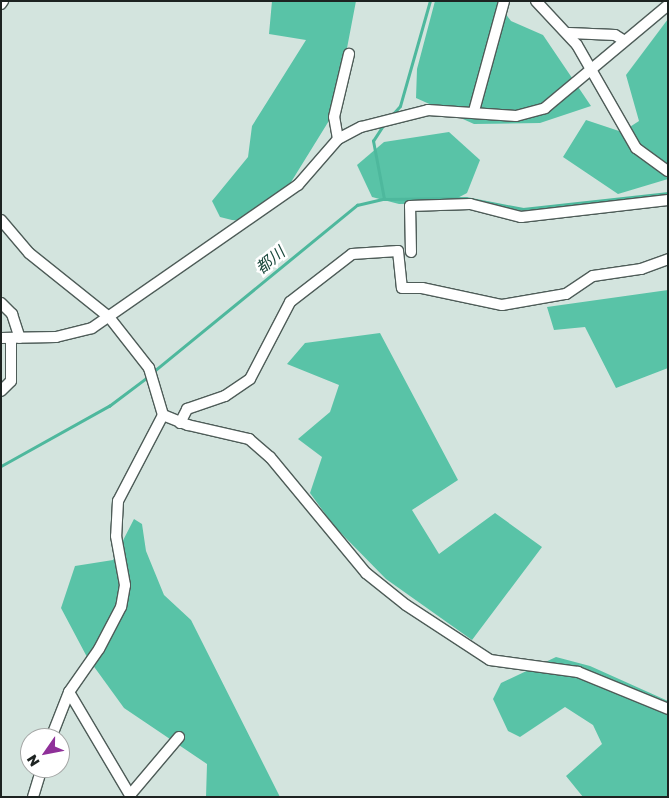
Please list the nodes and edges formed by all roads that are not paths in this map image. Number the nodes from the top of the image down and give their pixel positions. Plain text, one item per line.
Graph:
1 (504, 1) edge
2 (536, 1) edge
3 (668, 5) edge
4 (569, 33) junction
5 (623, 40) junction
6 (349, 54) dead end
7 (592, 68) junction
8 (474, 111) junction
9 (338, 140) junction
10 (668, 171) edge
11 (668, 200) edge
12 (1, 220) edge
13 (5, 232) edge
14 (411, 252) dead end
15 (668, 259) edge
16 (1, 303) edge
17 (109, 317) junction
18 (11, 338) edge
19 (1, 390) edge
20 (163, 415) junction
21 (180, 423) junction
22 (69, 692) junction
23 (668, 709) edge
24 (55, 728) edge
25 (179, 738) dead end
26 (39, 778) edge
27 (130, 796) edge
28 (33, 797) edge

1 - 8 street
2 - 4 street
3 - 5 street
4 - 5 street
4 - 7 street
5 - 7 street
6 - 9 street
7 - 8 street
7 - 10 street
8 - 9 street
9 - 17 street
11 - 14 street
12 - 13 street
13 - 17 street
15 - 21 street
16 - 18 street
17 - 18 street
17 - 20 street
18 - 19 street
20 - 21 street
20 - 22 street
21 - 23 street
22 - 24 street
22 - 27 street
25 - 27 street
26 - 28 street

